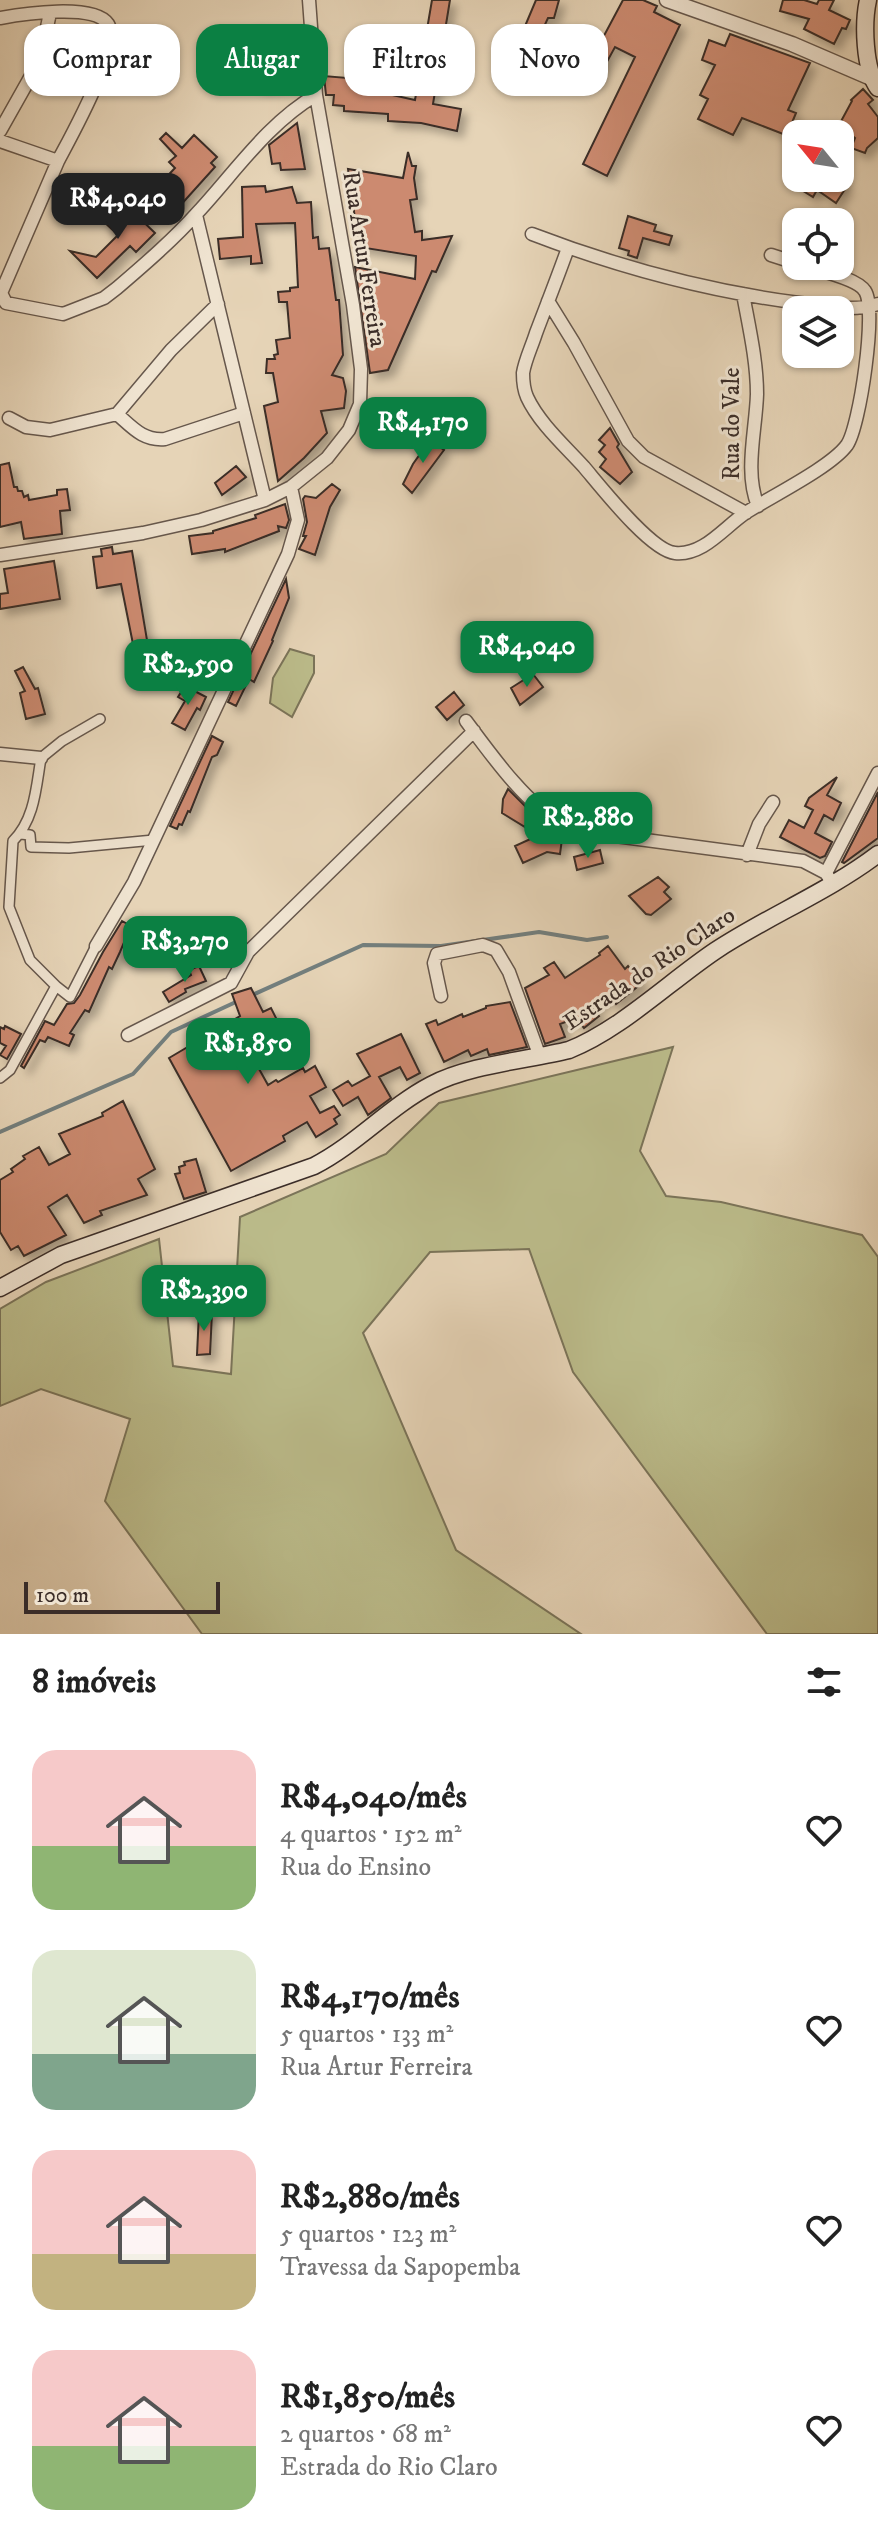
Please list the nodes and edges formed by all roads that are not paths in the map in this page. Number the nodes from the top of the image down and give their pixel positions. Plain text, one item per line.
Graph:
1 (309, 0) edge
2 (667, 0) edge
3 (868, 0) edge
4 (50, 13) junction
5 (0, 18) edge
6 (311, 24) edge
7 (874, 83) edge
8 (315, 96) edge
9 (316, 96) edge
10 (0, 131) edge
11 (0, 141) edge
12 (58, 161) junction
13 (196, 215) junction
14 (532, 234) dead end
15 (568, 248) junction
16 (771, 255) dead end
17 (782, 259) edge
18 (848, 280) edge
19 (743, 294) junction
20 (548, 301) junction
21 (218, 304) junction
22 (874, 305) edge
23 (244, 413) junction
24 (117, 414) junction
25 (9, 418) dead end
26 (291, 487) junction
27 (265, 500) junction
28 (758, 506) junction
29 (746, 513) junction
30 (0, 555) edge
31 (100, 719) dead end
32 (0, 754) edge
33 (41, 758) junction
34 (878, 773) edge
35 (773, 802) dead end
36 (21, 834) junction
37 (154, 840) junction
38 (878, 854) edge
39 (747, 855) junction
40 (829, 878) junction
41 (96, 946) joint
42 (56, 986) junction
43 (441, 996) dead end
44 (128, 1035) dead end
45 (540, 1057) junction
46 (0, 1078) edge
47 (0, 1288) edge

1 - 6 street, Rua Artur Ferreira
2 - 7 street
3 - 7 main road
4 - 5 street
4 - 10 street
4 - 12 street
8 - 13 street
9 - 26 street, Rua Artur Ferreira
11 - 12 street
12 - 13 street
13 - 21 street
14 - 15 street
15 - 19 street
15 - 20 street
16 - 17 street
18 - 22 street
19 - 22 street
19 - 28 street, Rua do Vale
20 - 29 street
20 - 29 street
21 - 23 street
21 - 24 street
22 - 28 street
23 - 24 street
23 - 27 street
24 - 25 street
26 - 27 street, Rua Artur Ferreira
26 - 37 street
27 - 30 street, Rua Artur Ferreira
28 - 29 street
31 - 33 street
32 - 33 street
33 - 36 street
34 - 40 street
35 - 39 street
36 - 37 street
36 - 42 street
37 - 41 street
38 - 40 main road, Estrada do Rio Claro
39 - 40 street
39 - 44 street
40 - 45 main road, Estrada do Rio Claro
41 - 42 street
42 - 46 street
43 - 45 street
45 - 47 main road, Estrada do Rio Claro

